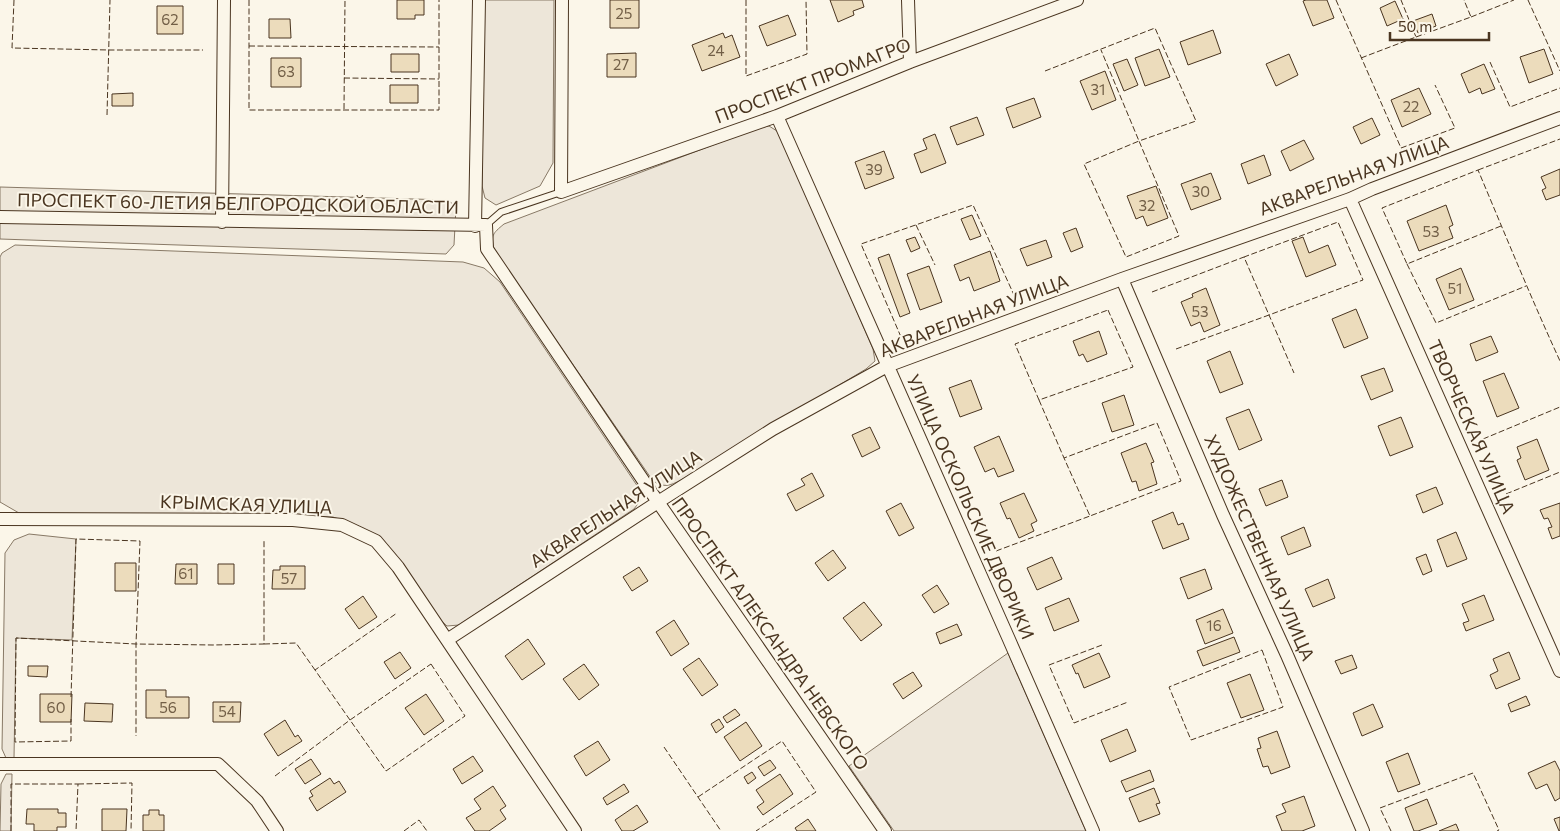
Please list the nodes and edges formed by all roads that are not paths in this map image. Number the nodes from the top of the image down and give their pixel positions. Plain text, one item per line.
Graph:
1 (224, 0) edge
2 (479, 0) edge
3 (562, 0) edge
4 (908, 0) edge
5 (1077, 0) edge
6 (910, 62) junction
7 (777, 116) junction
8 (1560, 118) edge
9 (561, 192) junction
10 (1350, 198) junction
11 (0, 217) edge
12 (222, 222) junction
13 (481, 226) junction
14 (1122, 279) junction
15 (887, 366) junction
16 (658, 502) junction
17 (0, 519) edge
18 (446, 640) junction
19 (1560, 671) edge
20 (0, 764) edge
21 (277, 831) edge
22 (575, 831) edge
23 (885, 831) edge
24 (1093, 831) edge
25 (1363, 831) edge

1 - 12 street
2 - 13 street, ПРОСПЕКТ АЛЕКСАНДРА НЕВСКОГО
3 - 9 street
4 - 6 street
5 - 6 street, ПРОСПЕКТ ПРОМАГРО
6 - 7 street, ПРОСПЕКТ ПРОМАГРО
7 - 9 street, ПРОСПЕКТ ПРОМАГРО
7 - 15 street, УЛИЦА ОСКОЛЬСКИЕ ДВОРИКИ
8 - 10 street, АКВАРЕЛЬНАЯ УЛИЦА
9 - 13 lane
10 - 14 street, АКВАРЕЛЬНАЯ УЛИЦА
10 - 19 street, ТВОРЧЕСКАЯ УЛИЦА
11 - 12 street, ПРОСПЕКТ 60-ЛЕТИЯ БЕЛГОРОДСКОЙ ОБЛАСТИ
12 - 13 street, ПРОСПЕКТ 60-ЛЕТИЯ БЕЛГОРОДСКОЙ ОБЛАСТИ
13 - 16 street, ПРОСПЕКТ АЛЕКСАНДРА НЕВСКОГО
14 - 15 street, АКВАРЕЛЬНАЯ УЛИЦА
14 - 25 street, ХУДОЖЕСТВЕННАЯ УЛИЦА
15 - 16 street, АКВАРЕЛЬНАЯ УЛИЦА
15 - 24 street, УЛИЦА ОСКОЛЬСКИЕ ДВОРИКИ
16 - 18 street, АКВАРЕЛЬНАЯ УЛИЦА
16 - 23 street, ПРОСПЕКТ АЛЕКСАНДРА НЕВСКОГО
17 - 18 street, КРЫМСКАЯ УЛИЦА
18 - 22 street, КРЫМСКАЯ УЛИЦА
20 - 21 street

